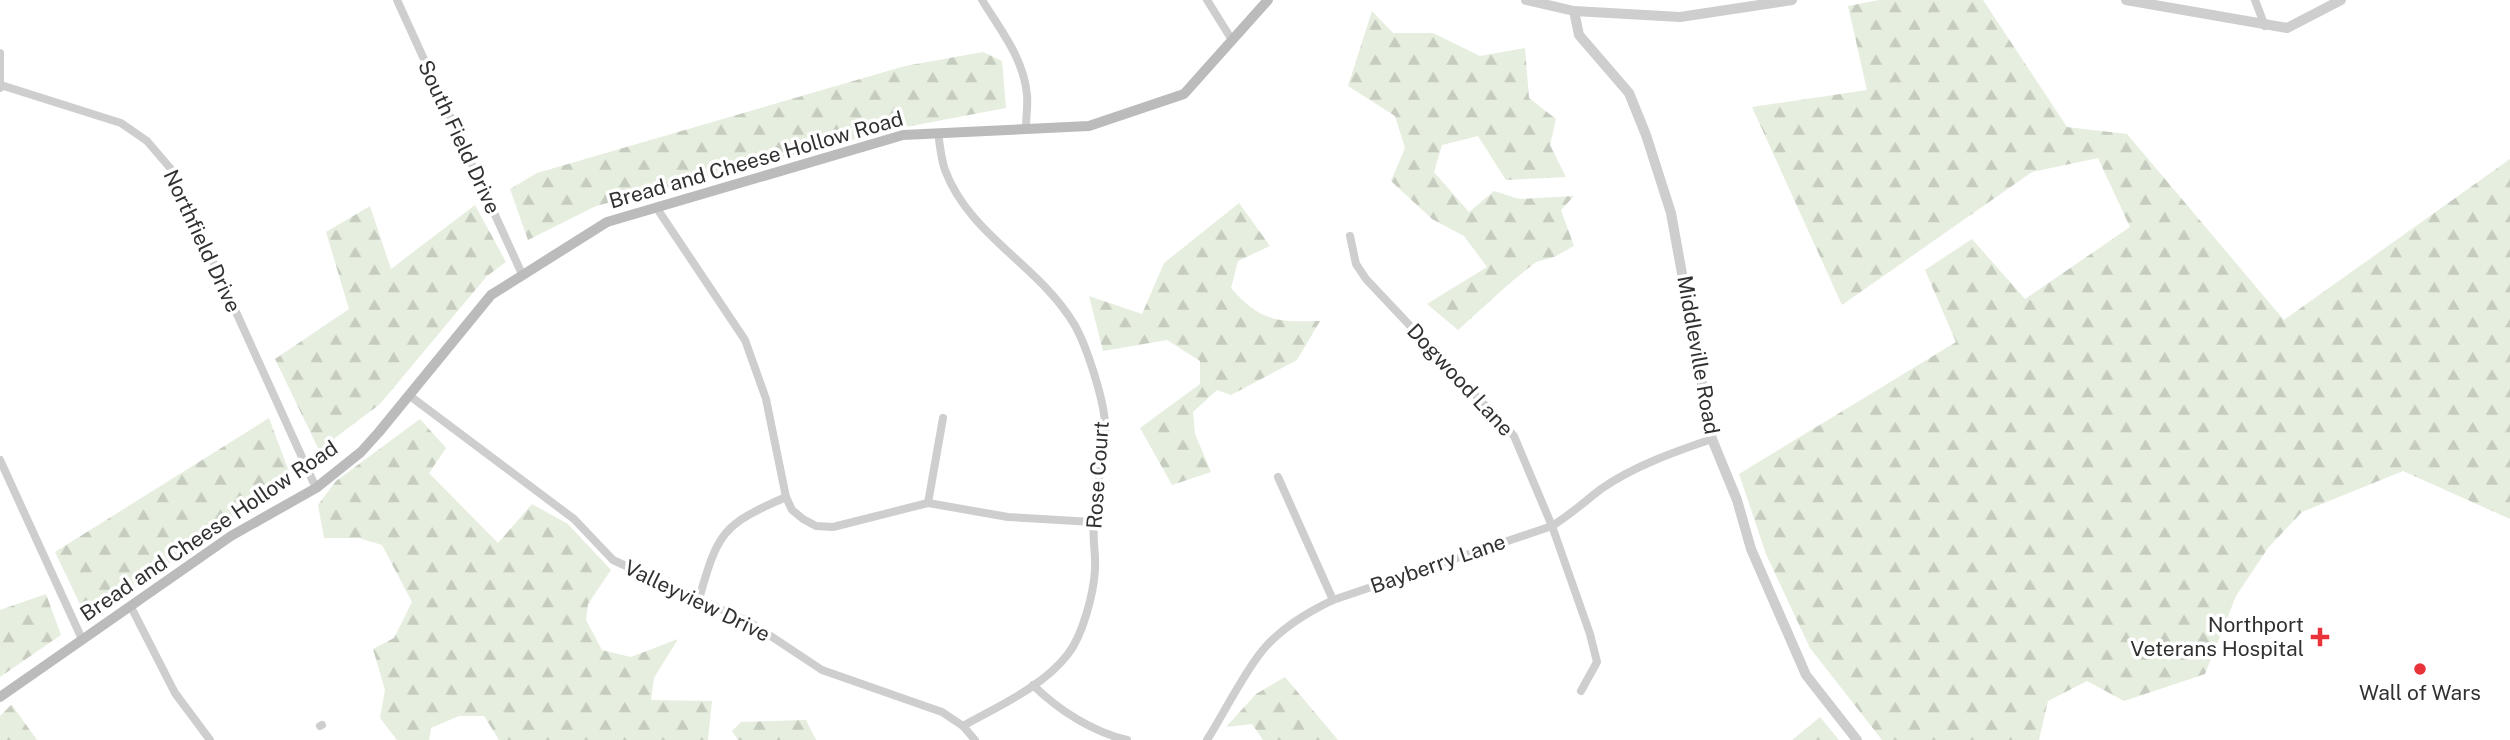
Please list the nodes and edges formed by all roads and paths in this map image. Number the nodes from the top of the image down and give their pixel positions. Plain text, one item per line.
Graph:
1 (397, 0) edge
2 (982, 0) edge
3 (1207, 0) edge
4 (1268, 0) edge
5 (1526, 0) edge
6 (1792, 0) edge
7 (2126, 0) edge
8 (2255, 0) edge
9 (2341, 0) edge
10 (1574, 11) junction
11 (2265, 26) junction
12 (1232, 40) junction
13 (0, 53) edge
14 (1, 87) edge
15 (1026, 128) junction
16 (938, 133) junction
17 (656, 207) junction
18 (1350, 236) dead end
19 (522, 274) junction
20 (410, 396) junction
21 (943, 418) dead end
22 (1712, 439) junction
23 (0, 460) edge
24 (1278, 477) dead end
25 (316, 488) junction
26 (786, 497) junction
27 (928, 503) junction
28 (1093, 522) junction
29 (1552, 526) junction
30 (699, 599) junction
31 (1333, 600) junction
32 (131, 607) junction
33 (82, 639) junction
34 (1032, 685) junction
35 (1581, 691) dead end
36 (0, 697) edge
37 (963, 726) junction
38 (210, 740) edge
39 (975, 740) edge
40 (1127, 740) edge
41 (1207, 740) edge
42 (1857, 740) edge

1 - 19 street, South Field Drive
2 - 15 street
3 - 12 street
4 - 12 main road, Bread and Cheese Hollow Road
5 - 10 street
6 - 10 street
7 - 11 street
8 - 11 street
9 - 11 street
10 - 22 street, Middleville Road
12 - 15 main road, Bread and Cheese Hollow Road
13 - 14 street
14 - 25 street, Northfield Drive
15 - 16 main road, Bread and Cheese Hollow Road
16 - 17 main road, Bread and Cheese Hollow Road
16 - 28 street, Rose Court
17 - 19 main road, Bread and Cheese Hollow Road
17 - 26 street
18 - 29 street, Dogwood Lane
19 - 20 main road, Bread and Cheese Hollow Road
20 - 25 main road, Bread and Cheese Hollow Road
20 - 30 street, Valleyview Drive
21 - 27 street
22 - 29 street, Bayberry Lane
22 - 42 street, Middleville Road
23 - 33 street
24 - 31 street
25 - 32 main road, Bread and Cheese Hollow Road
26 - 27 street
26 - 30 street
27 - 28 street
28 - 34 street, Rose Court
29 - 31 street, Bayberry Lane
29 - 35 street, Dogwood Lane
30 - 37 street, Valleyview Drive
31 - 41 street, Bayberry Lane
32 - 33 main road, Bread and Cheese Hollow Road
32 - 38 street
33 - 36 main road, Bread and Cheese Hollow Road
34 - 37 street, Rose Court
34 - 40 street
37 - 39 street, Valleyview Drive

